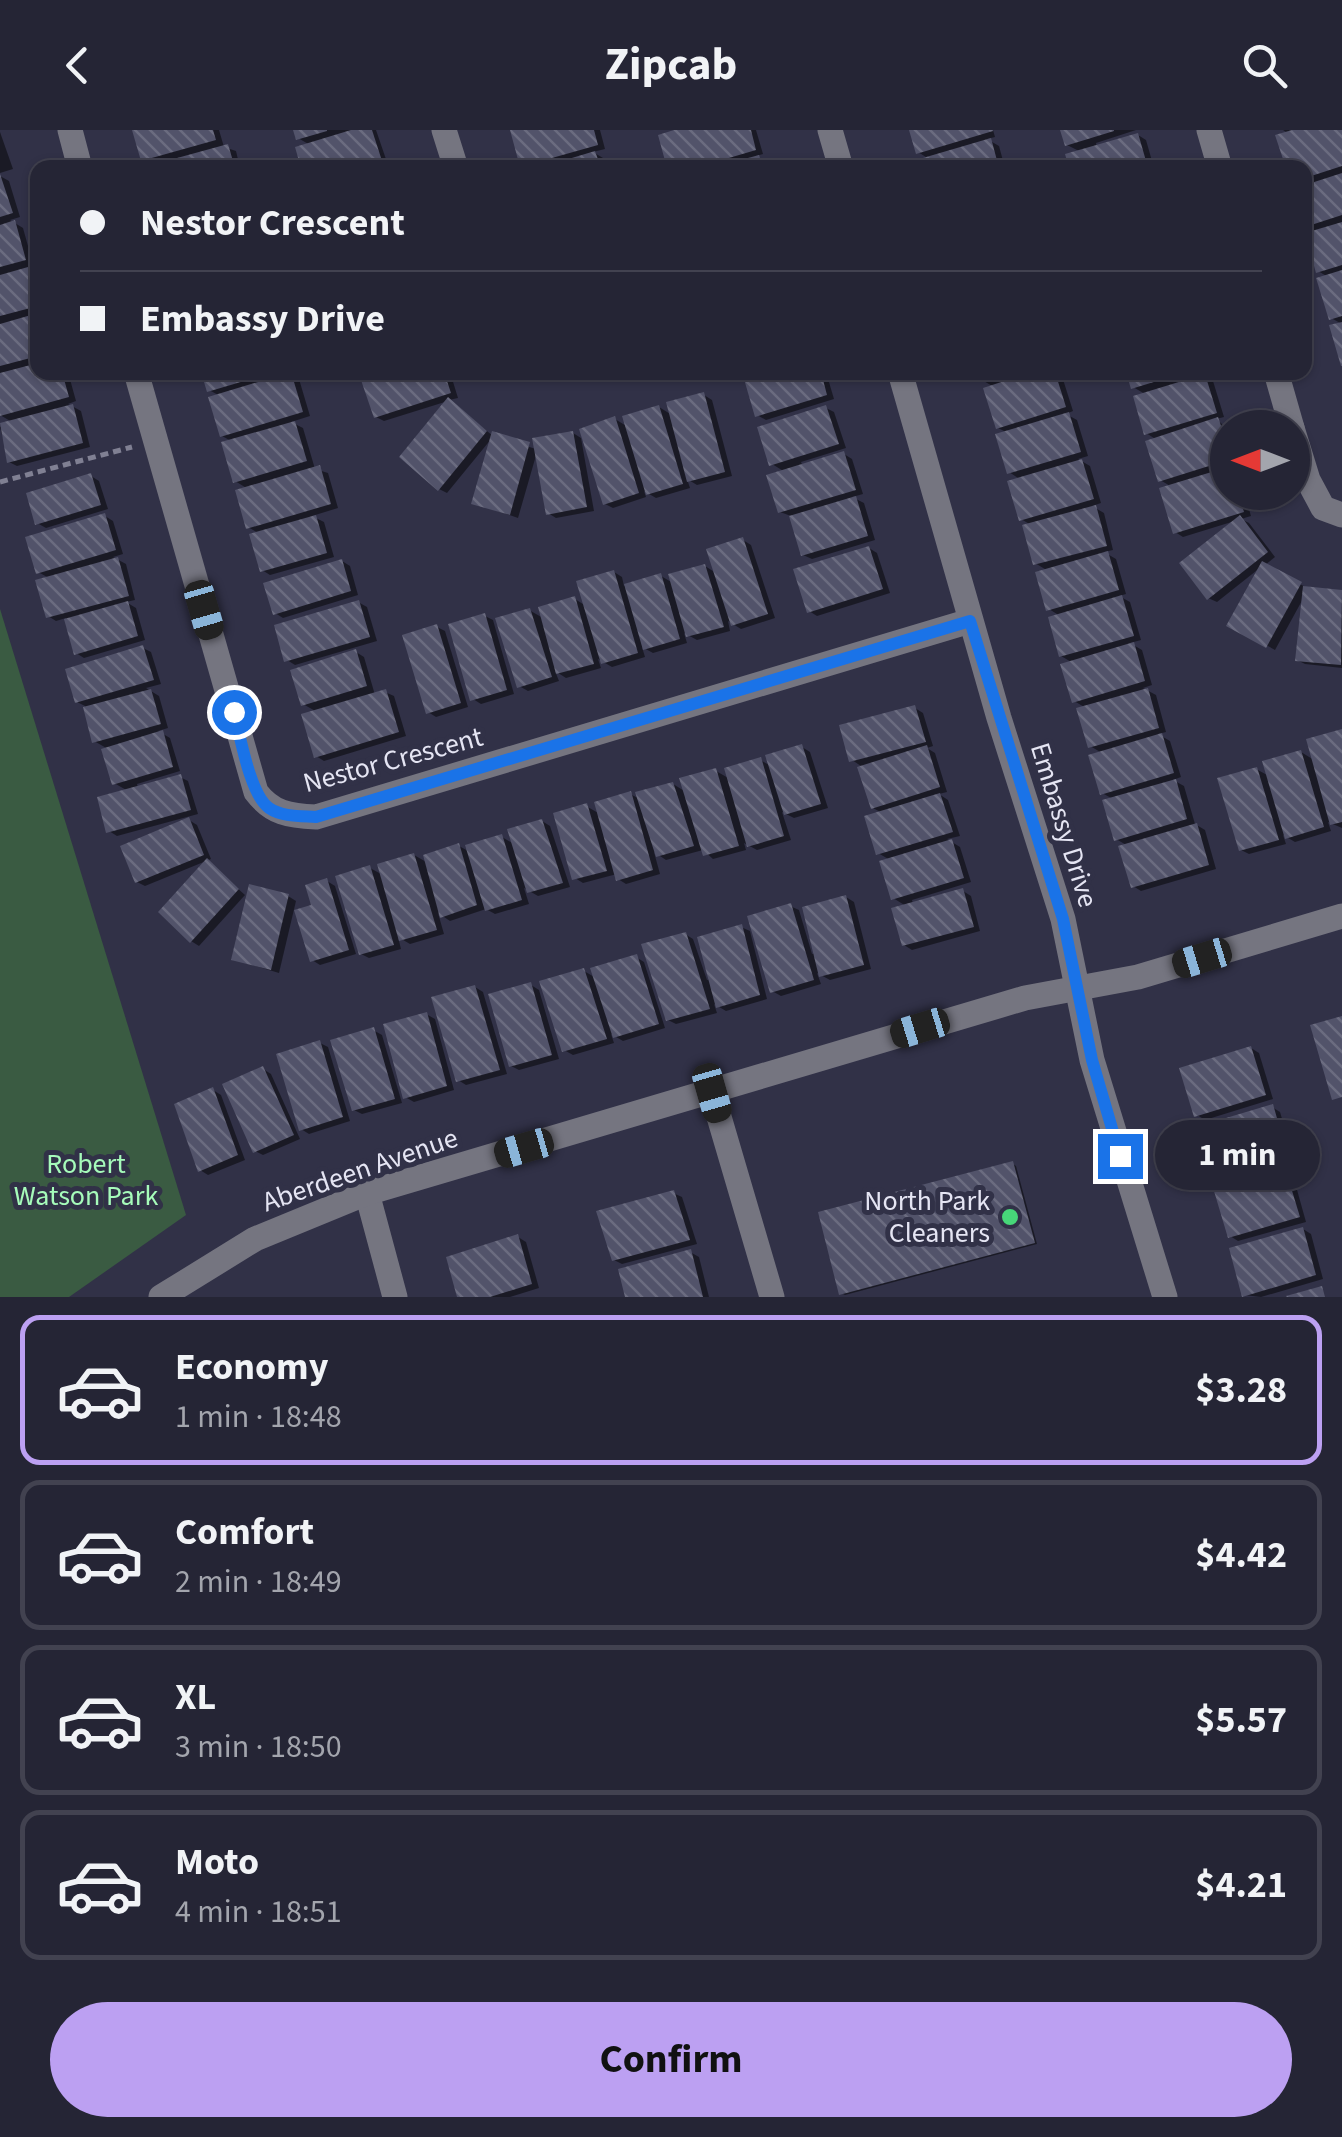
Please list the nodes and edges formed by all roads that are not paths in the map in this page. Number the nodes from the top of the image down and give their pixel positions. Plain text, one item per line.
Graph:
1 (70, 130) edge
2 (444, 130) edge
3 (830, 130) edge
4 (1208, 130) edge
5 (78, 160) edge
6 (453, 160) edge
7 (839, 160) edge
8 (1217, 160) edge
9 (138, 380) edge
10 (902, 380) edge
11 (1278, 380) edge
12 (1287, 410) edge
13 (1310, 484) edge
14 (1342, 515) edge
15 (970, 621) junction
16 (1342, 916) edge
17 (1077, 988) junction
18 (712, 1093) junction
19 (367, 1194) junction
20 (160, 1297) edge
21 (395, 1297) edge
22 (772, 1297) edge
23 (1166, 1297) edge

1 - 5 street
2 - 6 street
3 - 7 street
4 - 8 street
9 - 15 street, Nestor Crescent
10 - 15 street, Embassy Drive
11 - 12 street
13 - 14 street
15 - 17 street, Embassy Drive
16 - 17 street, Aberdeen Avenue
17 - 18 street, Aberdeen Avenue
17 - 23 street, Embassy Drive
18 - 19 street, Aberdeen Avenue
18 - 22 street
19 - 20 street, Aberdeen Avenue
19 - 21 street

